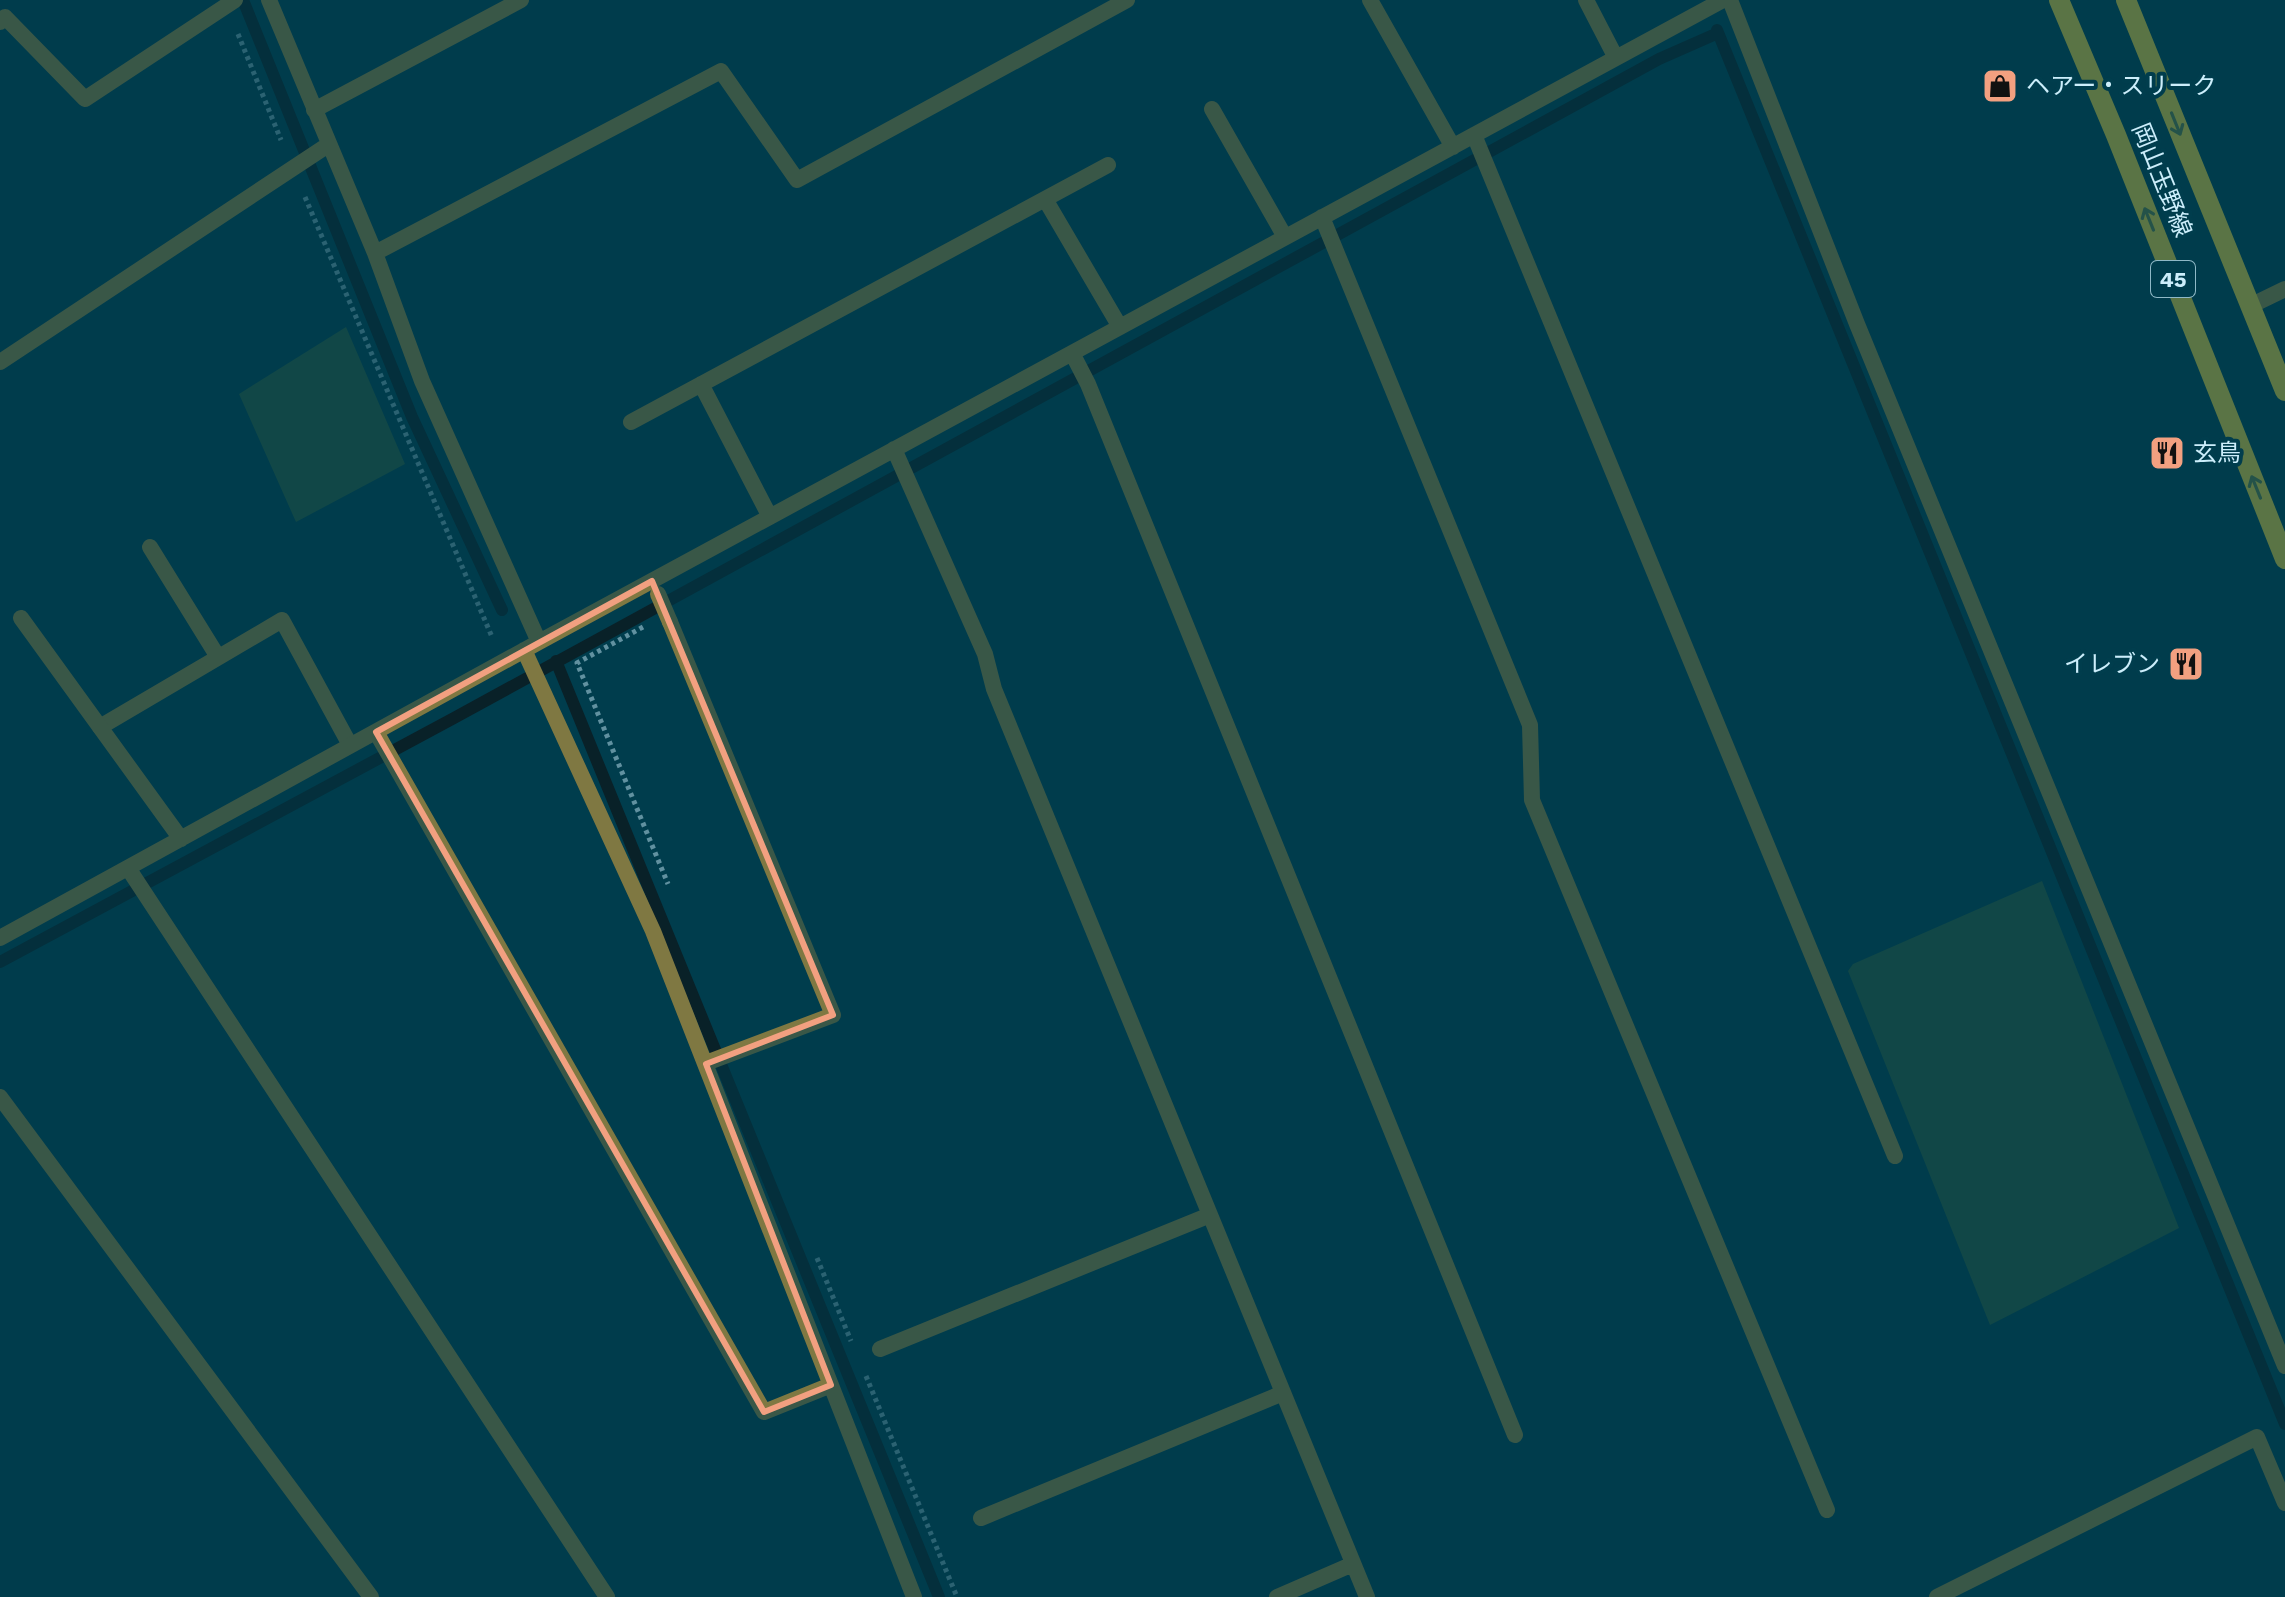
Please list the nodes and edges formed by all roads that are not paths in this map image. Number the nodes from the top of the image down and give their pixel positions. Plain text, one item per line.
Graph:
1 (269, 0) edge
2 (521, 0) edge
3 (1127, 0) edge
4 (1370, 0) edge
5 (1586, 0) edge
6 (1723, 0) edge
7 (1730, 0) edge
8 (2059, 0) edge
9 (2126, 0) edge
10 (231, 3) edge
11 (0, 22) edge
12 (1616, 58) junction
13 (1212, 109) dead end
14 (314, 110) junction
15 (1475, 138) junction
16 (1453, 147) junction
17 (322, 149) junction
18 (1108, 165) dead end
19 (1045, 199) junction
20 (1324, 223) junction
21 (1285, 237) junction
22 (375, 253) junction
23 (2285, 289) edge
24 (2250, 306) junction
25 (1120, 327) junction
26 (1075, 359) junction
27 (0, 362) edge
28 (701, 384) junction
29 (2285, 391) edge
30 (631, 422) dead end
31 (898, 456) junction
32 (770, 517) junction
33 (150, 547) dead end
34 (2285, 559) edge
35 (655, 587) junction
36 (21, 618) dead end
37 (531, 651) junction
38 (218, 657) junction
39 (100, 727) junction
40 (379, 737) junction
41 (350, 745) junction
42 (181, 839) junction
43 (130, 871) junction
44 (0, 938) edge
45 (715, 1060) junction
46 (0, 1097) edge
47 (1895, 1156) dead end
48 (1210, 1215) junction
49 (880, 1349) dead end
50 (2285, 1366) edge
51 (831, 1385) junction
52 (1283, 1393) junction
53 (1515, 1435) dead end
54 (2285, 1503) edge
55 (1827, 1510) dead end
56 (981, 1518) dead end
57 (1353, 1564) junction
58 (371, 1597) edge
59 (607, 1597) edge
60 (914, 1597) edge
61 (1277, 1597) edge
62 (1367, 1597) edge
63 (1937, 1597) edge

1 - 14 street
2 - 14 street
3 - 22 street
4 - 16 street
5 - 12 street
6 - 12 street
7 - 50 street
34 -> 8 main road, 岡山玉野線 / 45
9 -> 24 main road, 岡山玉野線 / 45
10 - 11 street
12 - 15 street
13 - 21 street
14 - 17 street
15 - 16 street
15 - 47 street
16 - 20 street
17 - 22 street
17 - 27 street
18 - 19 street
19 - 25 street
19 - 28 street
20 - 21 street
20 - 55 street
21 - 25 street
22 - 37 street
23 - 24 street
24 - 29 main road, 岡山玉野線 / 45
25 - 26 street
26 - 31 street
26 - 53 street
28 - 30 street
28 - 32 street
31 - 32 street
31 - 48 street
32 - 35 street
33 - 38 street
35 - 37 street
35 - 45 street, bridge
36 - 39 street
37 - 40 street
37 - 45 street
38 - 39 street
38 - 41 street
39 - 42 street
40 - 41 street
40 - 51 street
41 - 42 street
42 - 43 street
43 - 44 street
43 - 59 street
45 - 51 street
46 - 58 street
48 - 49 street
48 - 52 street
51 - 60 street
52 - 56 street
52 - 57 street
54 - 63 street
57 - 61 street
57 - 62 street

